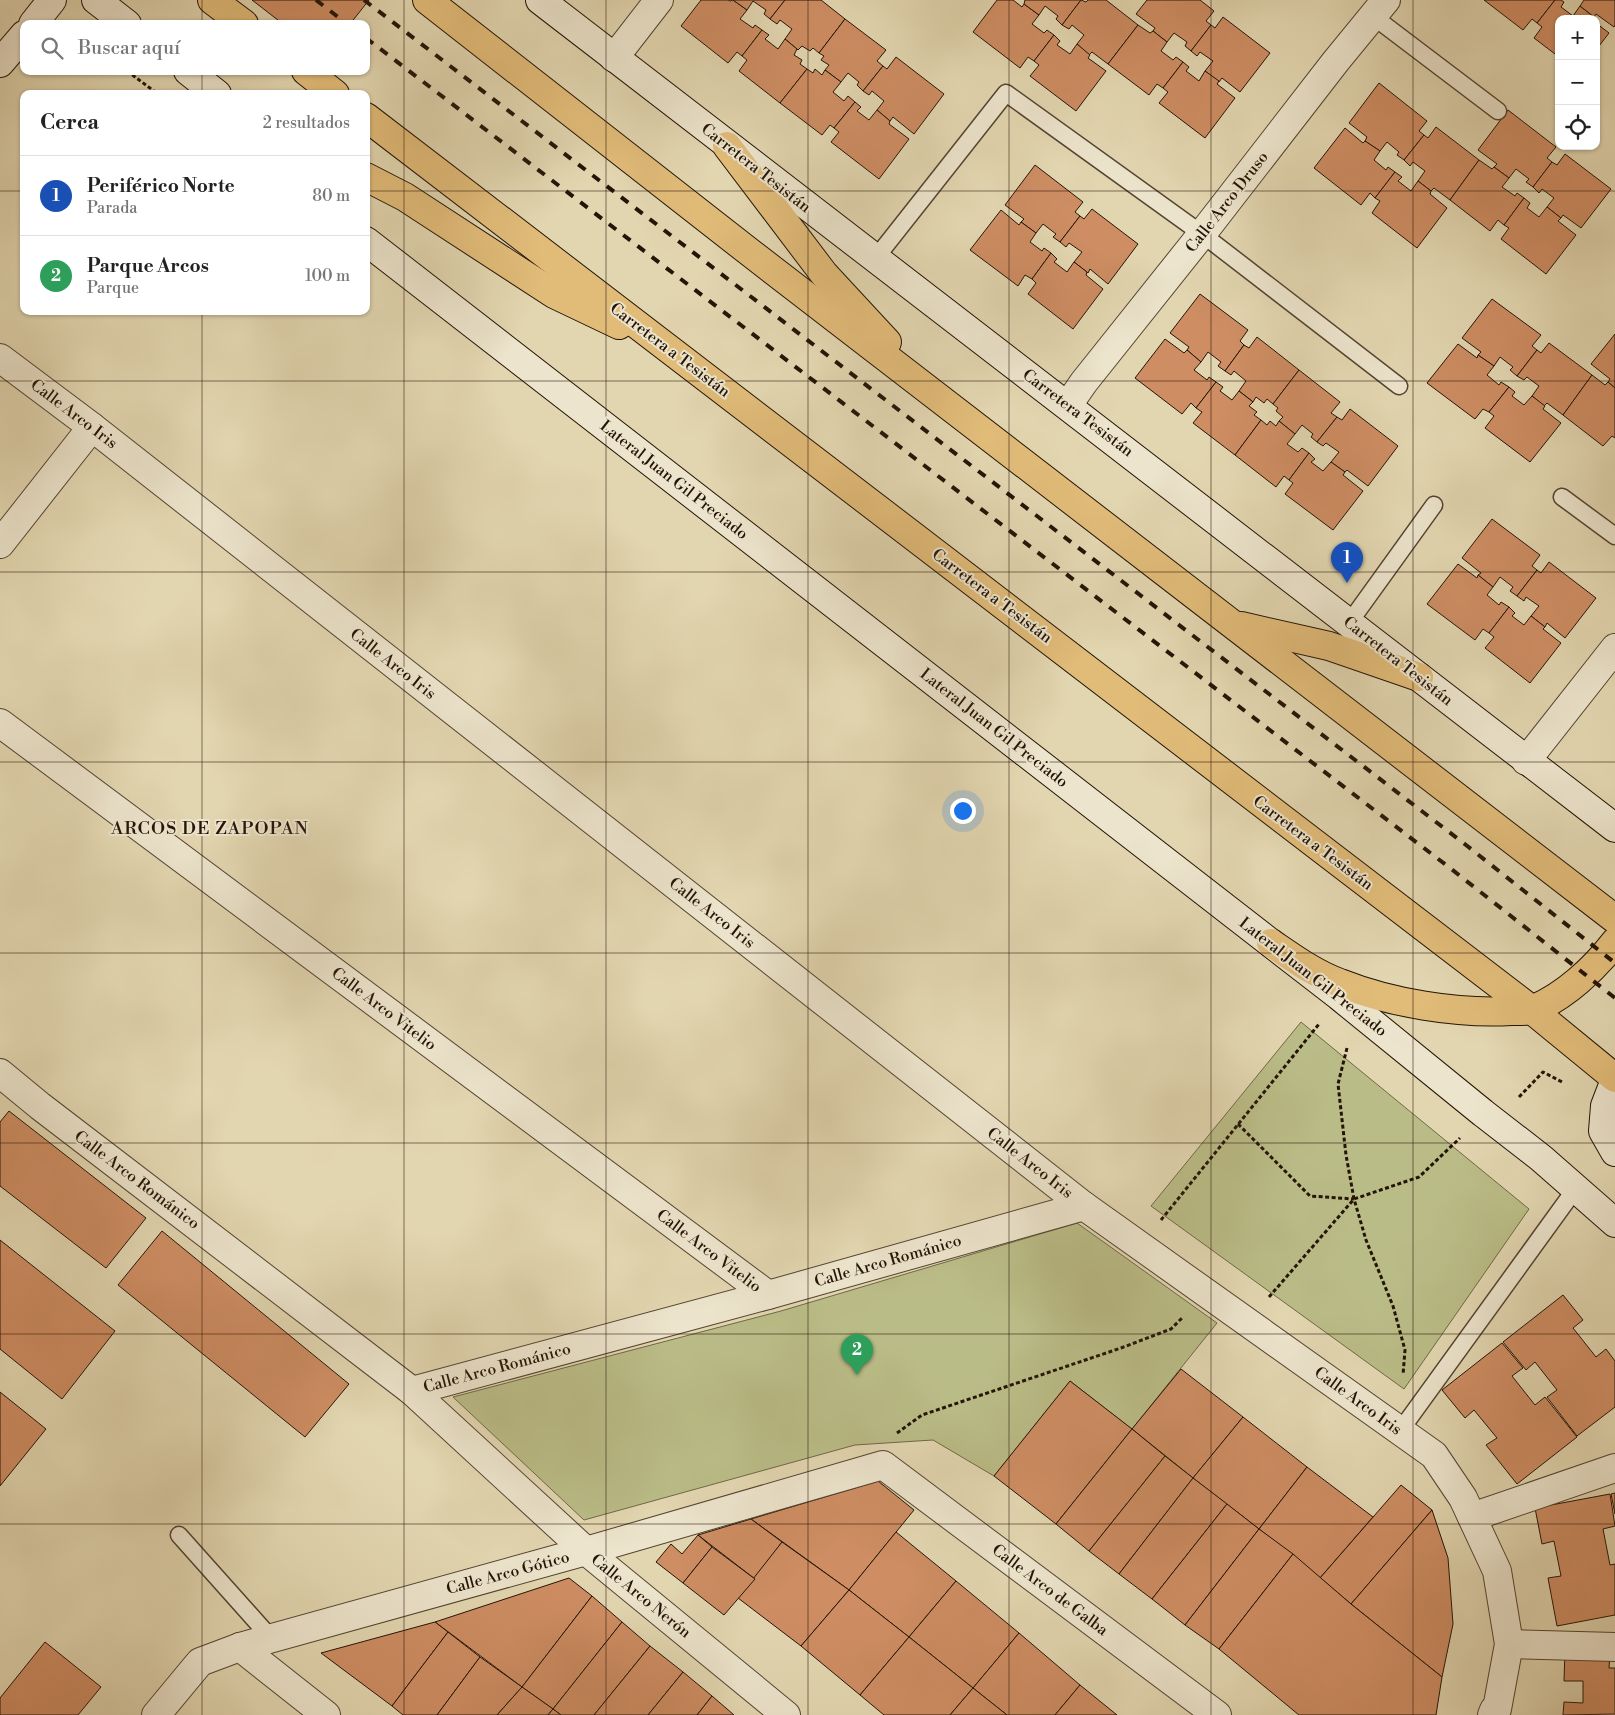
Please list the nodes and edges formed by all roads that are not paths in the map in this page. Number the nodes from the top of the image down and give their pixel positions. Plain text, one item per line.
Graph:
1 (52, 0) edge
2 (96, 0) edge
3 (212, 0) edge
4 (427, 0) edge
5 (540, 0) edge
6 (659, 0) edge
7 (1380, 8) edge
8 (36, 20) edge
9 (122, 20) edge
10 (239, 20) edge
11 (20, 40) edge
12 (614, 58) junction
13 (0, 63) edge
14 (193, 75) edge
15 (311, 75) edge
16 (212, 90) edge
17 (330, 90) edge
18 (1498, 111) dead end
19 (370, 121) edge
20 (728, 146) junction
21 (370, 179) edge
22 (1202, 234) junction
23 (370, 244) edge
24 (875, 259) junction
25 (670, 350) junction
26 (0, 358) edge
27 (1399, 386) dead end
28 (929, 390) junction
29 (1068, 405) junction
30 (92, 427) junction
31 (1562, 497) dead end
32 (1434, 505) dead end
33 (1615, 536) edge
34 (0, 544) edge
35 (1349, 623) junction
36 (1233, 625) junction
37 (1615, 648) edge
38 (1419, 677) junction
39 (0, 723) edge
40 (1526, 761) junction
41 (1615, 828) edge
42 (1615, 919) edge
43 (1615, 942) edge
44 (1271, 943) junction
45 (1532, 1010) junction
46 (0, 1073) edge
47 (1615, 1079) edge
48 (1615, 1152) edge
49 (1576, 1188) junction
50 (1084, 1206) junction
51 (1615, 1223) edge
52 (768, 1295) junction
53 (412, 1391) junction
54 (1400, 1431) junction
55 (883, 1465) joint
56 (1615, 1468) edge
57 (1472, 1517) junction
58 (179, 1535) dead end
59 (586, 1551) junction
60 (271, 1638) junction
61 (1509, 1644) junction
62 (240, 1647) junction
63 (1615, 1647) edge
64 (1498, 1713) edge
65 (156, 1715) edge
66 (326, 1715) edge
67 (786, 1715) edge
68 (1217, 1715) edge

1 - 8 street
2 - 9 street
3 - 10 main road
4 - 28 main road
5 - 12 street, Carretera Tesistán
6 - 12 street
7 - 18 lane
7 - 22 street, Calle Arco Druso
11 - 13 street
12 - 20 street, Carretera Tesistán
14 - 16 street
15 - 17 main road
19 - 25 main road, Carretera a Tesistán
20 - 24 street, Carretera Tesistán
20 - 28 main road
21 - 25 main road
22 - 24 lane
22 - 27 lane
22 - 29 street, Calle Arco Druso
23 - 44 street, Lateral Juan Gil Preciado
24 - 29 street, Carretera Tesistán
25 - 45 main road, Carretera a Tesistán
26 - 30 street, Calle Arco Iris
28 - 36 main road
29 - 35 street, Carretera Tesistán
30 - 34 street
30 - 50 street, Calle Arco Iris
31 - 33 lane
32 - 35 lane
35 - 38 street, Carretera Tesistán
36 - 38 main road
36 - 42 main road
37 - 40 street
38 - 40 street, Carretera Tesistán
39 - 52 street, Calle Arco Vitelio
40 - 41 street, Carretera Tesistán
43 - 45 main road
44 - 45 main road
44 - 49 street, Lateral Juan Gil Preciado
45 - 47 main road, Carretera a Tesistán
46 - 53 street, Calle Arco Románico
47 - 48 street
49 - 51 street, Lateral Juan Gil Preciado
49 - 54 lane
50 - 52 street, Calle Arco Románico
50 - 54 street, Calle Arco Iris
52 - 53 street, Calle Arco Románico
53 - 59 street, Calle Arco Nerón
54 - 57 street, Calle Arco Iris
55 - 59 street, Calle Arco Gótico
55 - 68 street, Calle Arco de Galba
56 - 57 street
57 - 61 street
58 - 60 lane
59 - 60 street, Calle Arco Gótico
59 - 67 street, Calle Arco Nerón
60 - 62 street, Calle Arco Gótico
61 - 63 street
61 - 64 street
62 - 65 street, Calle Arco Gótico
62 - 66 street

